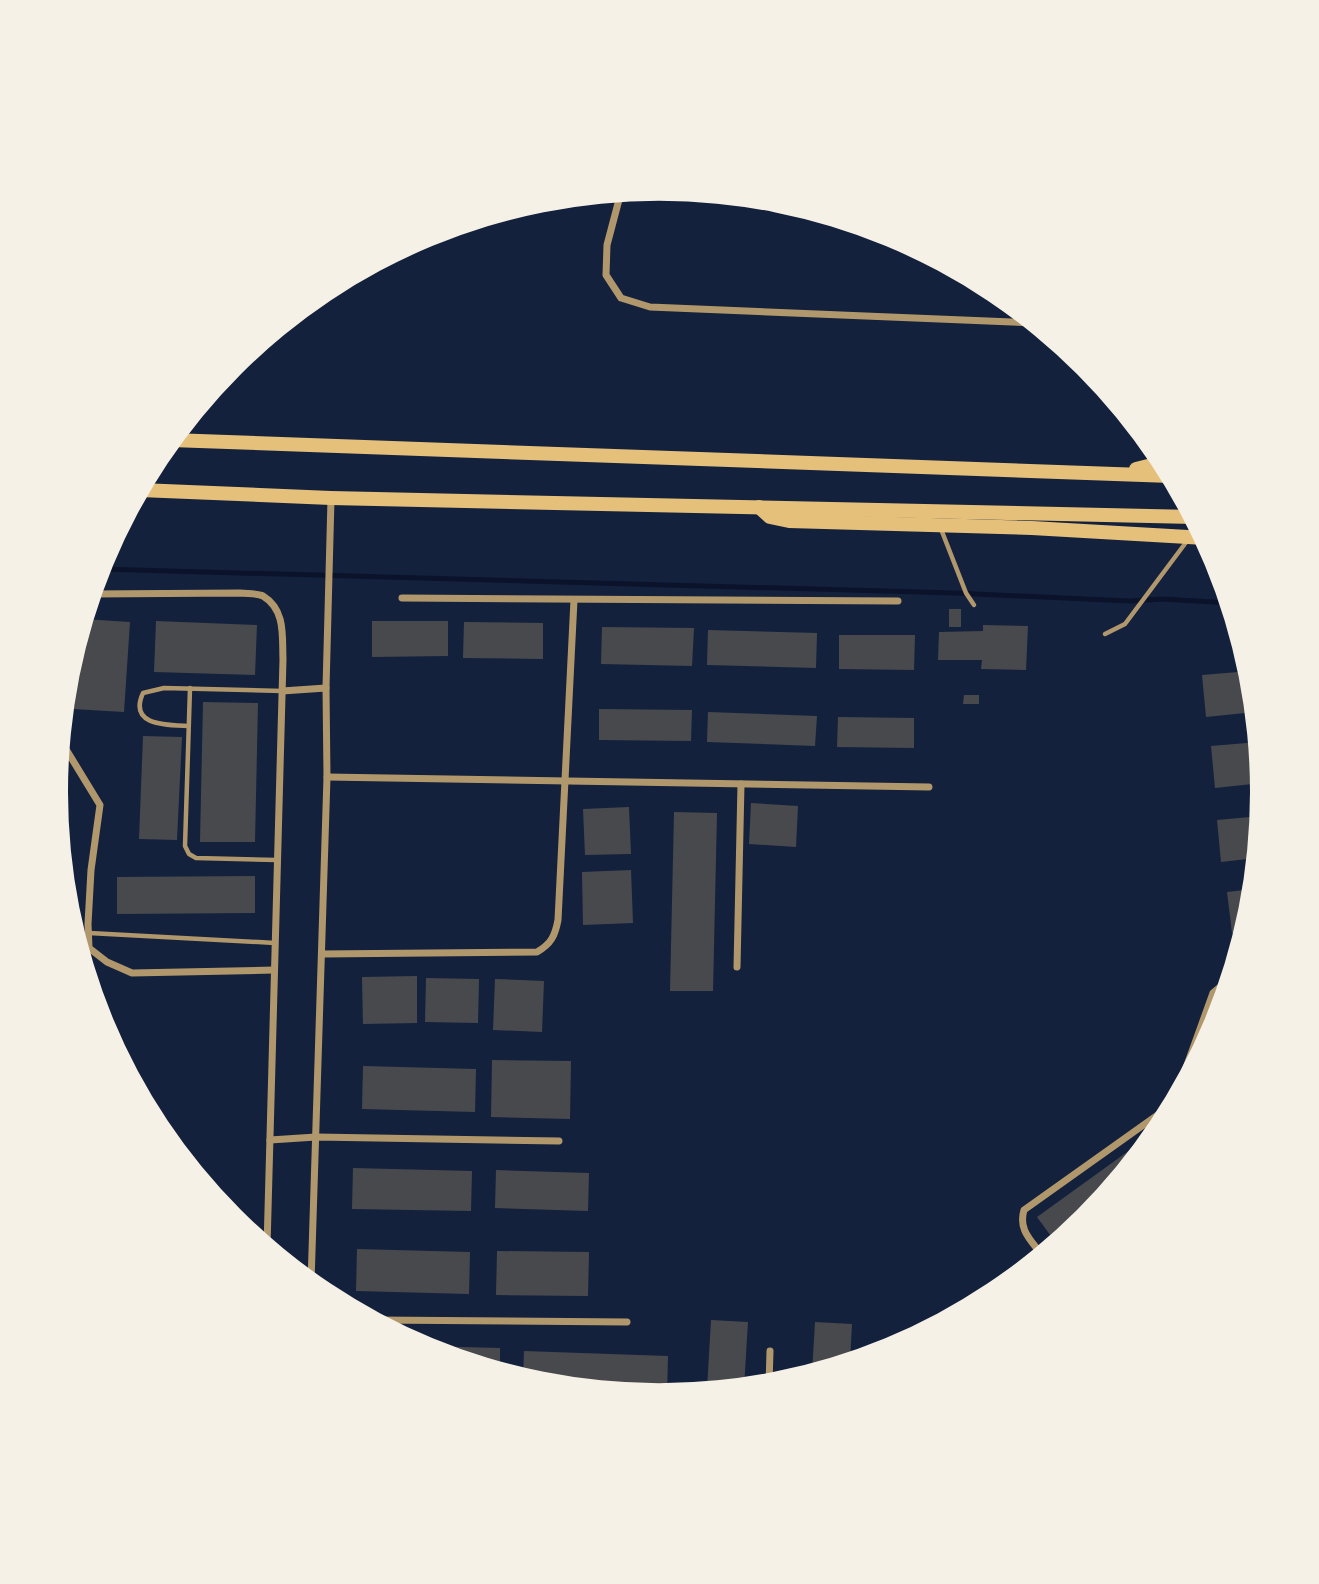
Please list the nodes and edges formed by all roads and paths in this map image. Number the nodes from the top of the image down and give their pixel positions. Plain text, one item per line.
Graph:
1 (618, 202) edge
2 (1018, 322) edge
3 (184, 440) edge
4 (1152, 465) edge
5 (1114, 474) junction
6 (1158, 475) edge
7 (151, 490) edge
8 (331, 498) junction
9 (759, 508) junction
10 (1183, 517) edge
11 (940, 526) junction
12 (1193, 536) edge
13 (1195, 541) edge
14 (103, 594) edge
15 (402, 598) dead end
16 (575, 600) junction
17 (898, 601) dead end
18 (974, 605) dead end
19 (1105, 634) dead end
20 (190, 688) junction
21 (326, 688) junction
22 (282, 691) junction
23 (188, 726) junction
24 (70, 756) edge
25 (327, 777) junction
26 (566, 781) junction
27 (741, 784) junction
28 (929, 787) dead end
29 (277, 860) junction
30 (88, 933) junction
31 (275, 943) junction
32 (321, 954) junction
33 (737, 967) dead end
34 (274, 970) junction
35 (1216, 991) edge
36 (1195, 1042) edge
37 (1151, 1119) edge
38 (316, 1137) junction
39 (270, 1140) junction
40 (559, 1141) dead end
41 (267, 1235) edge
42 (1036, 1247) edge
43 (311, 1269) edge
44 (395, 1320) edge
45 (627, 1322) dead end
46 (770, 1351) dead end
47 (769, 1373) edge

1 - 2 street
3 - 5 highway
4 - 5 highway
5 - 6 highway
7 - 8 highway
8 - 9 highway
8 - 21 street
9 - 10 highway
9 - 11 highway
11 - 12 highway
11 - 18 lane
13 - 19 lane
14 - 22 street
15 - 16 street
16 - 17 street
16 - 26 street
20 - 22 lane
20 - 23 lane
20 - 23 lane
21 - 22 street
21 - 25 street
22 - 29 street
23 - 29 lane
24 - 30 street
25 - 26 street
25 - 32 street
26 - 27 street
26 - 32 street
27 - 28 street
27 - 33 street
29 - 31 street
30 - 31 lane
30 - 34 street
31 - 34 street
32 - 38 street
34 - 39 street
35 - 36 street
37 - 42 street
38 - 39 street
38 - 40 street
38 - 43 street
39 - 41 street
44 - 45 street
46 - 47 street

